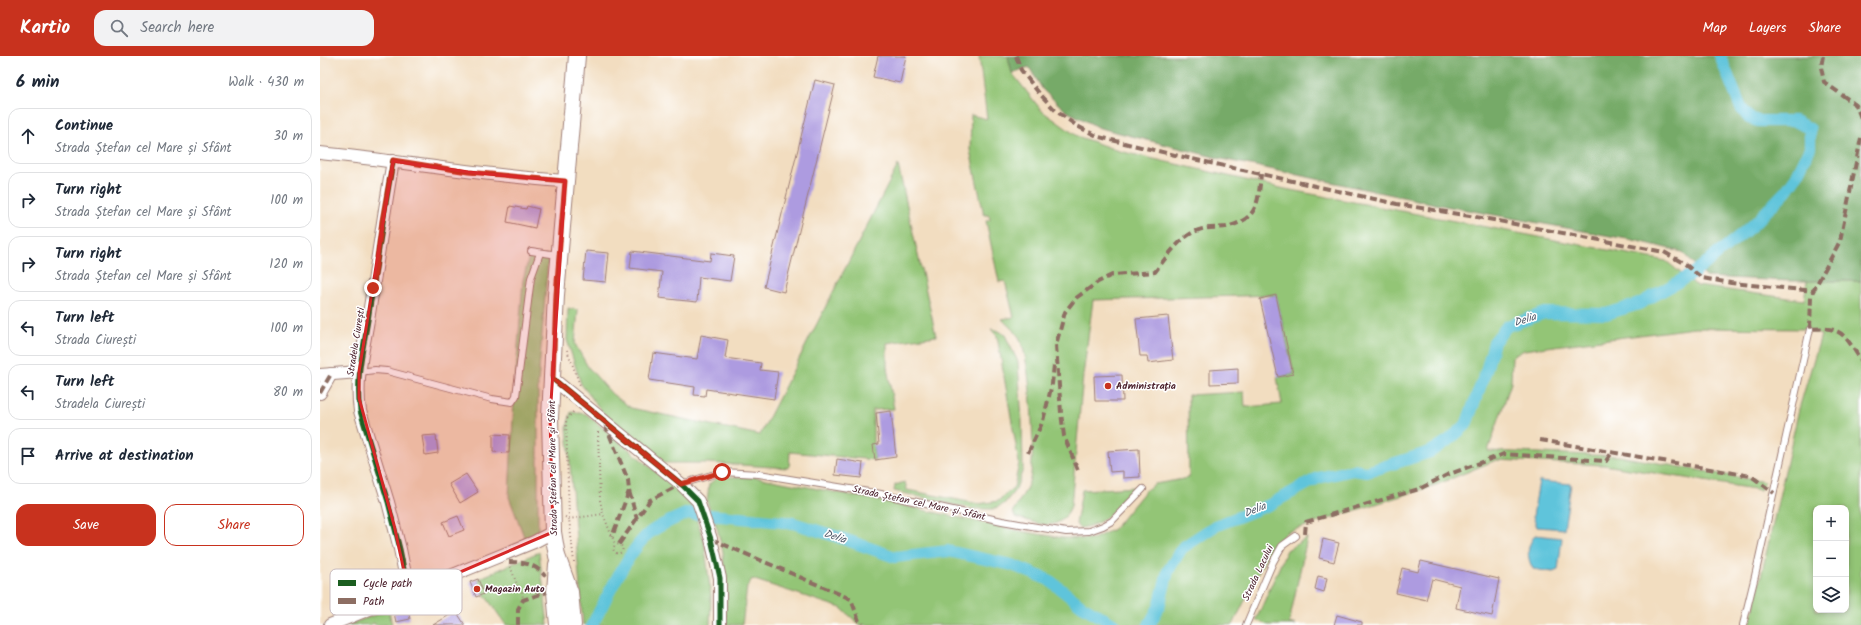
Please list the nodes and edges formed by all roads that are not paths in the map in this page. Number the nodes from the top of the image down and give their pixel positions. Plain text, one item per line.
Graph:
1 (577, 56) edge
2 (320, 153) edge
3 (393, 160) junction
4 (565, 181) junction
5 (531, 251) dead end
6 (540, 252) junction
7 (560, 255) junction
8 (1810, 329) dead end
9 (359, 372) junction
10 (325, 374) edge
11 (553, 379) junction
12 (320, 393) edge
13 (681, 484) junction
14 (1143, 489) dead end
15 (553, 532) junction
16 (1296, 536) dead end
17 (404, 569) edge
18 (462, 572) edge
19 (562, 592) junction
20 (353, 615) edge
21 (1248, 624) edge
22 (327, 625) edge
23 (558, 625) edge
24 (573, 625) edge
25 (720, 625) edge
26 (1743, 625) edge

1 - 4 main road, Strada Ștefan cel Mare și Sfânt
2 - 3 street
3 - 4 street
3 - 9 street, Stradela Ciurești
4 - 7 main road, Strada Ștefan cel Mare și Sfânt
5 - 6 lane
6 - 7 lane
6 - 9 lane
7 - 11 main road, Strada Ștefan cel Mare și Sfânt
8 - 26 lane
9 - 10 street
9 - 17 street, Stradela Ciurești
10 - 12 street
11 - 13 street, Strada Ștefan cel Mare și Sfânt
11 - 15 main road, Strada Ștefan cel Mare și Sfânt
13 - 14 lane, Strada Ștefan cel Mare și Sfânt
13 - 25 street, Strada Ștefan cel Mare și Sfânt
15 - 18 street
15 - 19 main road, Strada Ștefan cel Mare și Sfânt
16 - 21 lane, Strada Lacului
19 - 23 main road, Strada Ștefan cel Mare și Sfânt
19 - 24 main road, Strada Ștefan cel Mare și Sfânt
20 - 22 street

